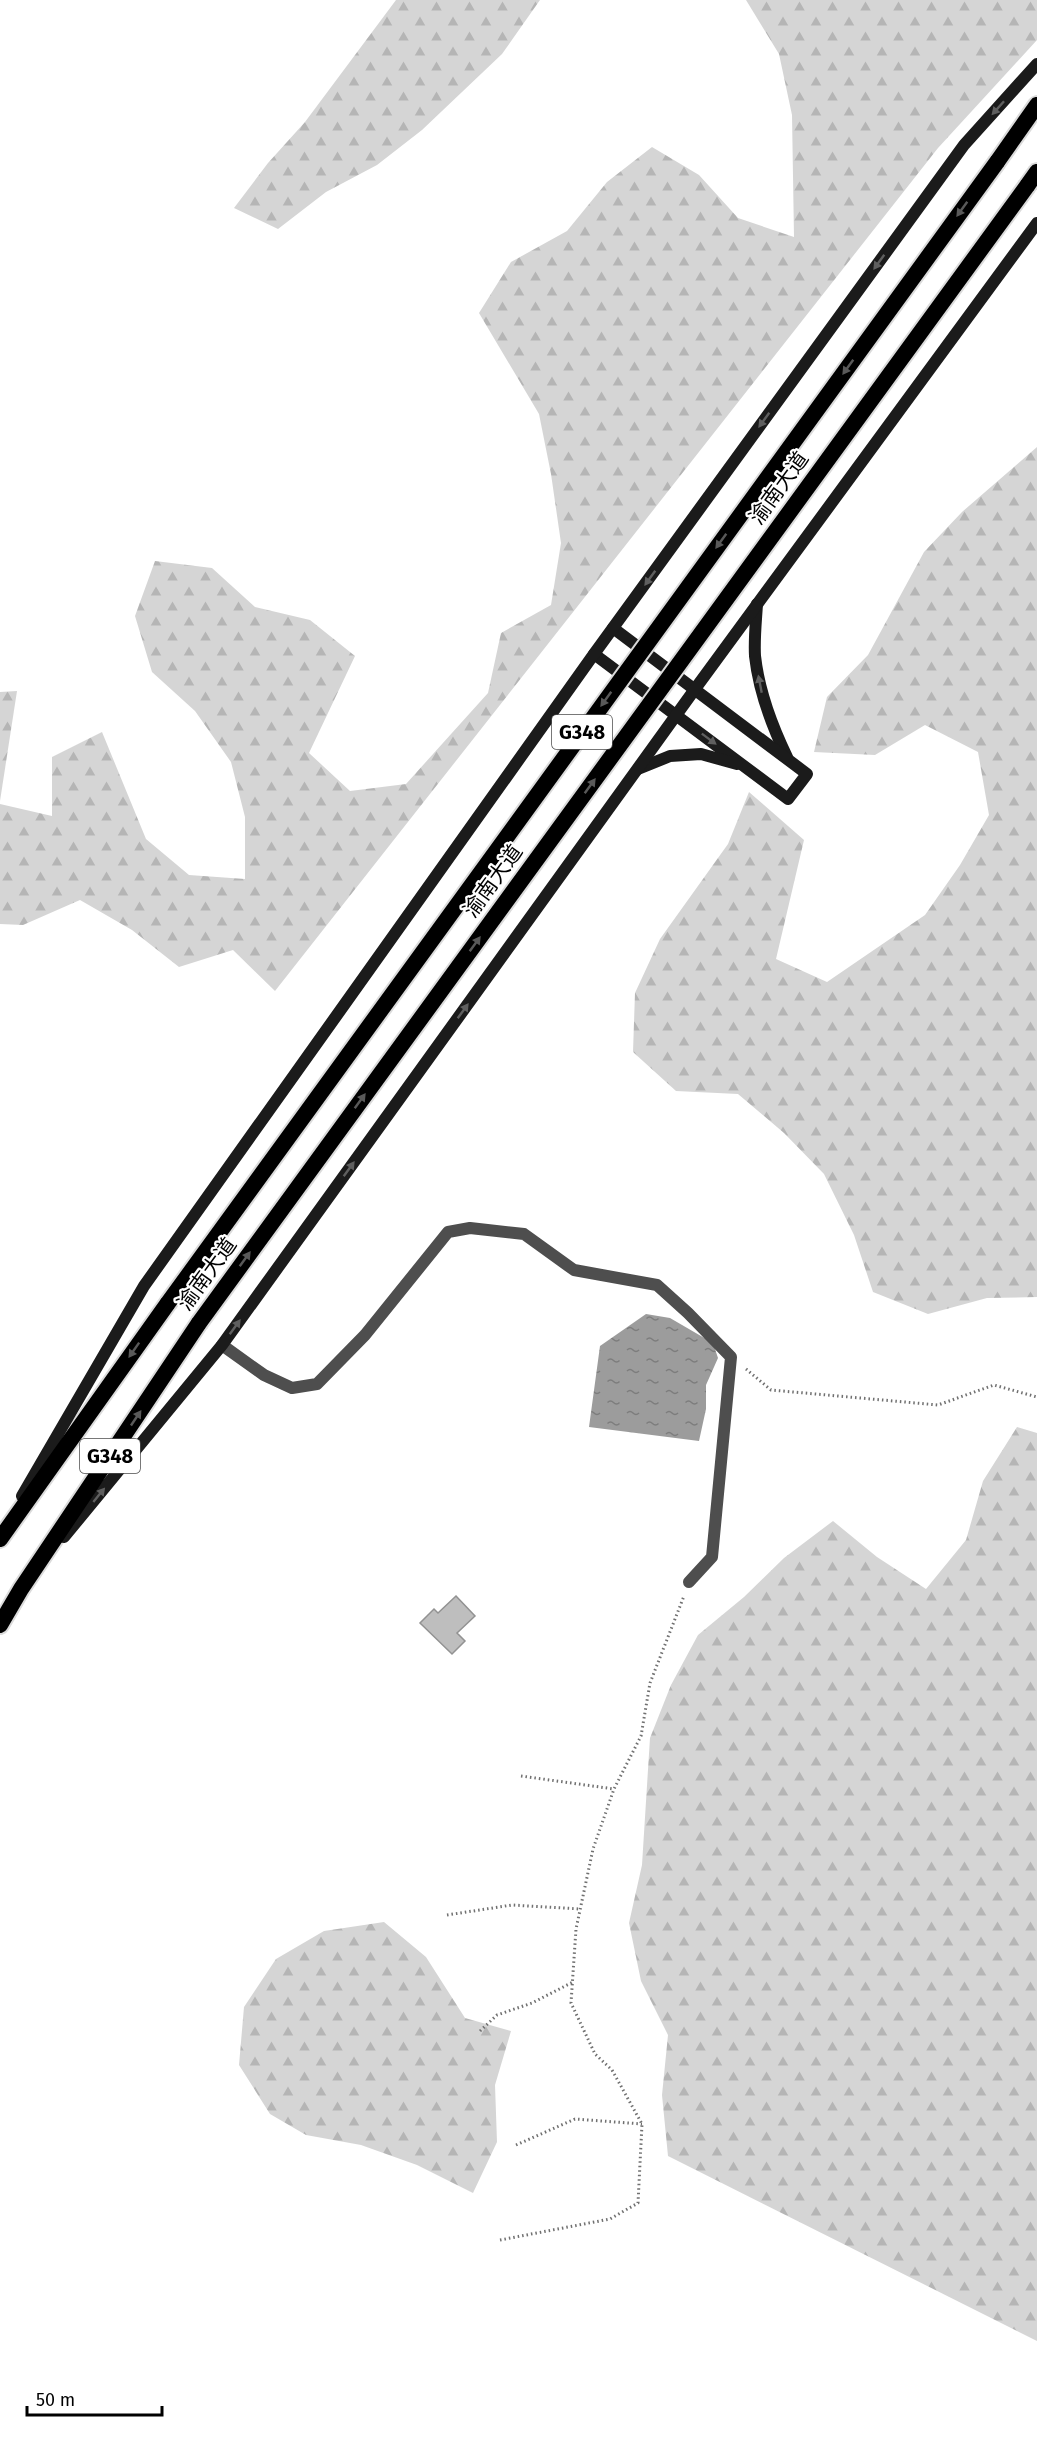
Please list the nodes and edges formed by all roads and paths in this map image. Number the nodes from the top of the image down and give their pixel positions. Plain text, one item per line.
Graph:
1 (1037, 64) edge
2 (1037, 105) edge
3 (1032, 179) edge
4 (1037, 224) edge
5 (757, 604) junction
6 (613, 628) junction
7 (594, 654) junction
8 (695, 689) junction
9 (676, 715) junction
10 (788, 759) junction
11 (745, 766) junction
12 (637, 770) junction
13 (222, 1345) junction
14 (730, 1357) junction
15 (1037, 1398) edge
16 (0, 1534) edge
17 (0, 1539) edge
18 (689, 1582) joint
19 (21, 1589) junction
20 (0, 1625) edge
21 (521, 1776) dead end
22 (614, 1789) junction
23 (580, 1909) junction
24 (447, 1915) dead end
25 (573, 1982) junction
26 (480, 2031) dead end
27 (642, 2124) junction
28 (516, 2145) dead end
29 (500, 2240) dead end

1 -> 6 main road
2 -> 17 highway, 渝南大道 / G348, bridge
19 -> 3 highway, 渝南大道 / G348, bridge
4 - 5 main road
5 - 8 main road
10 -> 5 main road
6 - 7 main road
6 - 8 main road
7 - 9 main road
7 - 16 main road
8 - 9 main road
8 - 10 main road
9 -> 11 main road
9 - 12 main road
10 - 11 main road
11 - 12 main road
13 -> 12 main road
13 - 14 street
19 -> 13 main road
14 - 15 path
14 - 18 street
18 - 22 path
19 - 20 highway, 渝南大道 / G348
21 - 22 path
22 - 23 path
23 - 24 path
23 - 25 path
25 - 26 path
25 - 27 path
27 - 28 path
27 - 29 path

